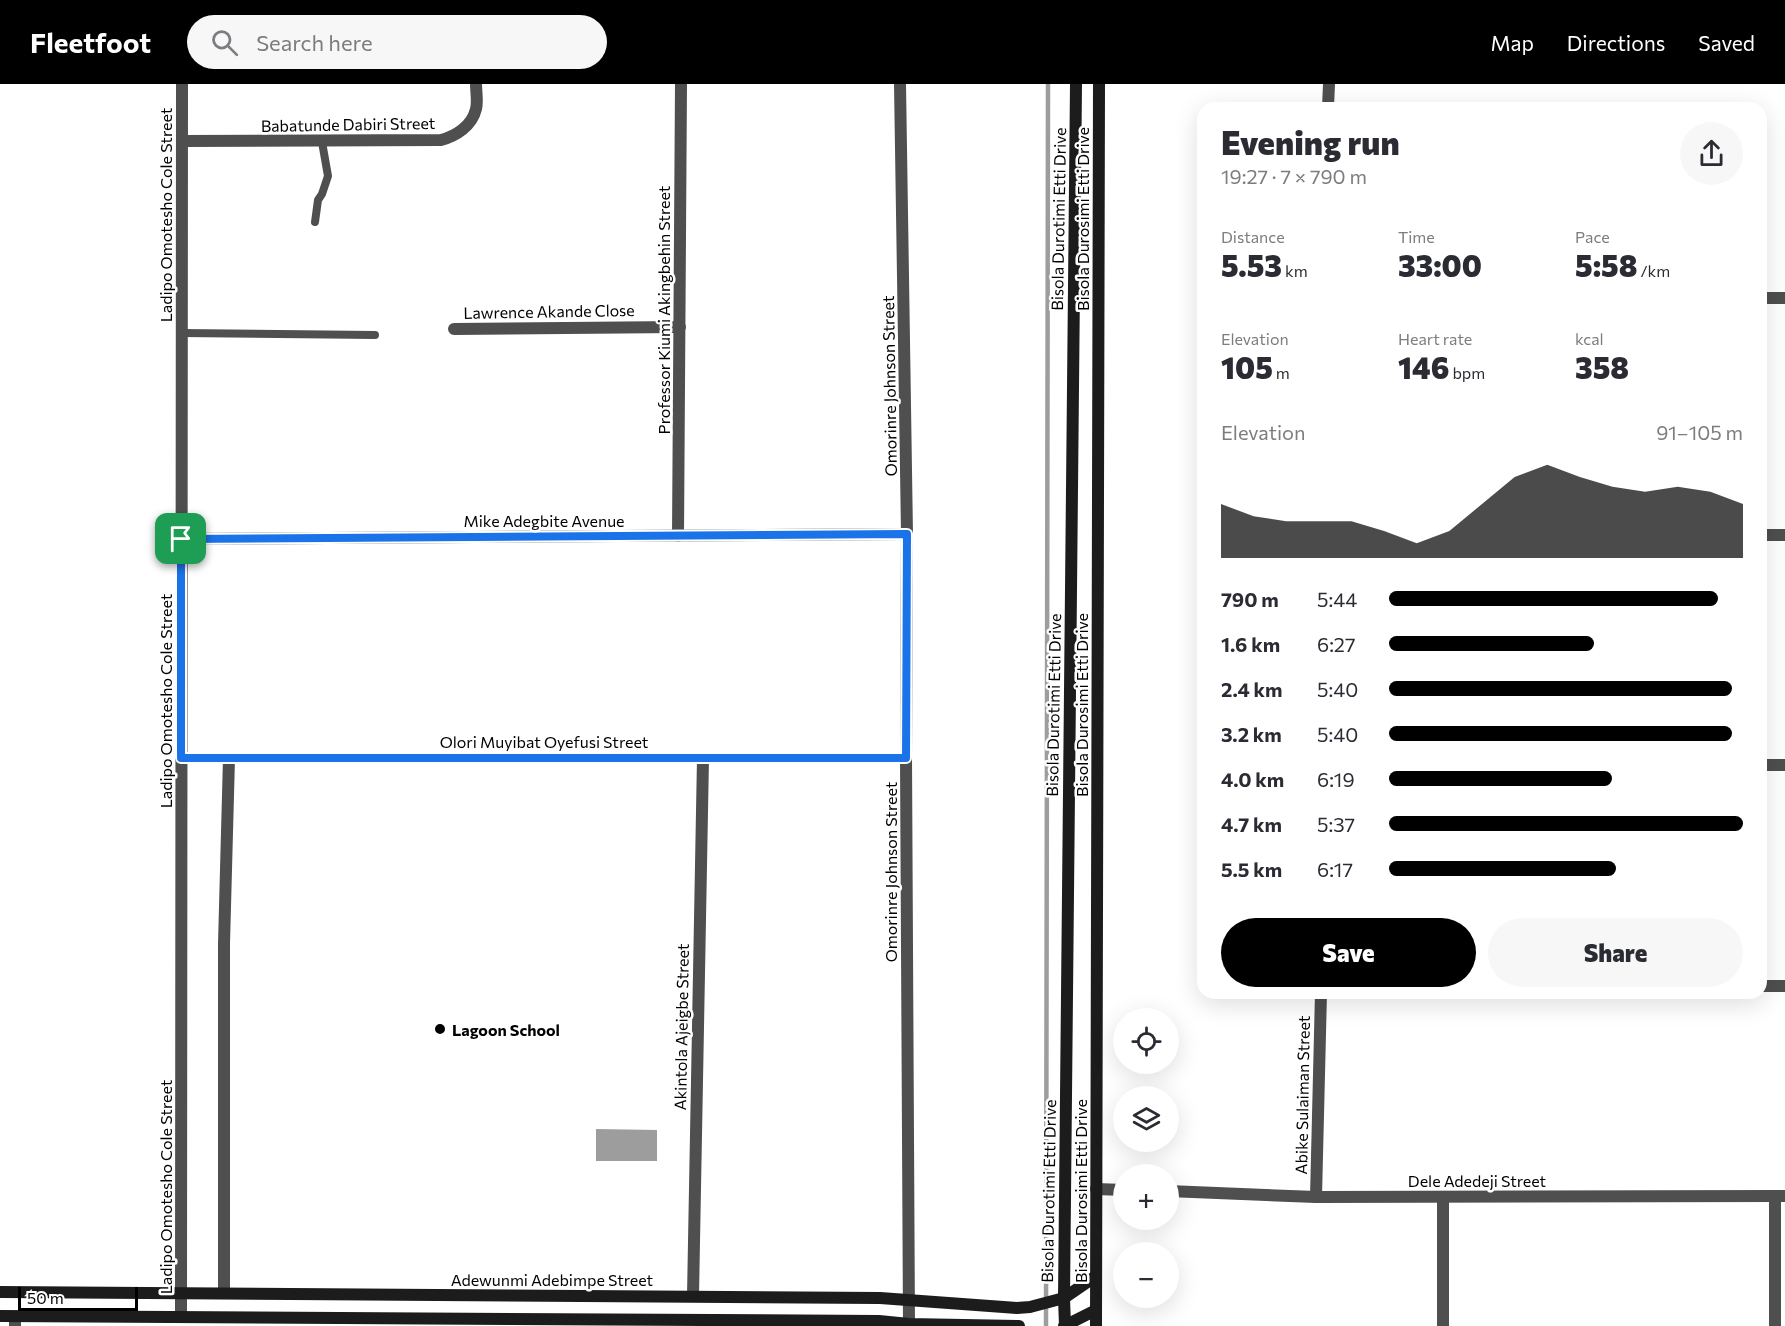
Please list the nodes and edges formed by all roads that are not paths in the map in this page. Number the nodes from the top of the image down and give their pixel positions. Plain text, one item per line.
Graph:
1 (182, 84) edge
2 (476, 84) edge
3 (681, 84) edge
4 (900, 84) edge
5 (1076, 84) edge
6 (1099, 84) edge
7 (1329, 84) edge
8 (1328, 102) edge
9 (182, 141) junction
10 (322, 142) junction
11 (315, 222) dead end
12 (1767, 298) edge
13 (1785, 298) edge
14 (680, 327) junction
15 (454, 329) dead end
16 (181, 333) junction
17 (375, 335) dead end
18 (907, 534) junction
19 (1767, 535) edge
20 (1785, 535) edge
21 (678, 536) junction
22 (181, 539) junction
23 (181, 758) junction
24 (229, 758) junction
25 (703, 758) junction
26 (906, 758) junction
27 (1767, 765) edge
28 (1785, 765) edge
29 (1767, 986) edge
30 (1785, 986) edge
31 (1321, 999) edge
32 (1096, 1189) junction
33 (1113, 1190) edge
34 (1179, 1191) edge
35 (1780, 1196) edge
36 (1316, 1197) junction
37 (1443, 1197) junction
38 (1096, 1276) junction
39 (0, 1292) edge
40 (181, 1293) junction
41 (224, 1293) junction
42 (693, 1296) junction
43 (909, 1299) junction
44 (1052, 1301) junction
45 (1096, 1310) junction
46 (0, 1316) edge
47 (181, 1317) junction
48 (15, 1321) edge
49 (38, 1322) edge
50 (456, 1322) edge
51 (738, 1323) edge
52 (909, 1325) edge
53 (1018, 1326) edge
54 (1064, 1326) edge
55 (1096, 1326) edge
56 (1443, 1326) edge
57 (1775, 1326) edge

1 - 9 street, Ladipo Omotesho Cole Street
2 - 10 street, Babatunde Dabiri Street
3 - 14 street, Professor Kiumi Akingbehin Street
4 - 18 street, Omorinre Johnson Street
5 - 44 main road, Bisola Durotimi Etti Drive
6 - 32 main road, Bisola Durosimi Etti Drive
7 - 8 street
9 - 10 street, Babatunde Dabiri Street
9 - 16 street, Ladipo Omotesho Cole Street
10 - 11 lane
12 - 13 street
14 - 15 street, Lawrence Akande Close
14 - 21 street, Professor Kiumi Akingbehin Street
16 - 17 lane
16 - 22 street, Ladipo Omotesho Cole Street
18 - 21 street, Mike Adegbite Avenue
18 - 26 street, Omorinre Johnson Street
19 - 20 street
21 - 22 street, Mike Adegbite Avenue
22 - 23 street, Ladipo Omotesho Cole Street
23 - 24 street, Olori Muyibat Oyefusi Street
23 - 40 street, Ladipo Omotesho Cole Street
24 - 25 street, Olori Muyibat Oyefusi Street
24 - 41 street
25 - 26 street, Olori Muyibat Oyefusi Street
25 - 42 street, Akintola Ajeigbe Street
26 - 43 street, Omorinre Johnson Street
27 - 28 street
29 - 30 street
31 - 36 street, Abike Sulaiman Street
32 - 33 street
32 - 38 main road, Bisola Durosimi Etti Drive
34 - 36 street, Dele Adedeji Street
35 - 37 street, Dele Adedeji Street
35 - 57 street
36 - 37 street, Dele Adedeji Street
37 - 56 street
38 - 44 main road, Adewunmi Adebimpe Street
38 - 45 main road, Bisola Durosimi Etti Drive
39 - 40 main road, Adewunmi Adebimpe Street
40 - 41 main road, Adewunmi Adebimpe Street
40 - 47 street, Ladipo Omotesho Cole Street
41 - 42 main road, Adewunmi Adebimpe Street
42 - 43 main road, Adewunmi Adebimpe Street
43 - 44 main road, Adewunmi Adebimpe Street
43 - 52 street, Omorinre Johnson Street
44 - 54 main road, Bisola Durotimi Etti Drive
45 - 54 main road
45 - 55 main road, Bisola Durosimi Etti Drive
46 - 48 main road
47 - 49 main road
47 - 50 main road
48 - 49 main road
50 - 51 main road
51 - 52 main road
52 - 53 main road

